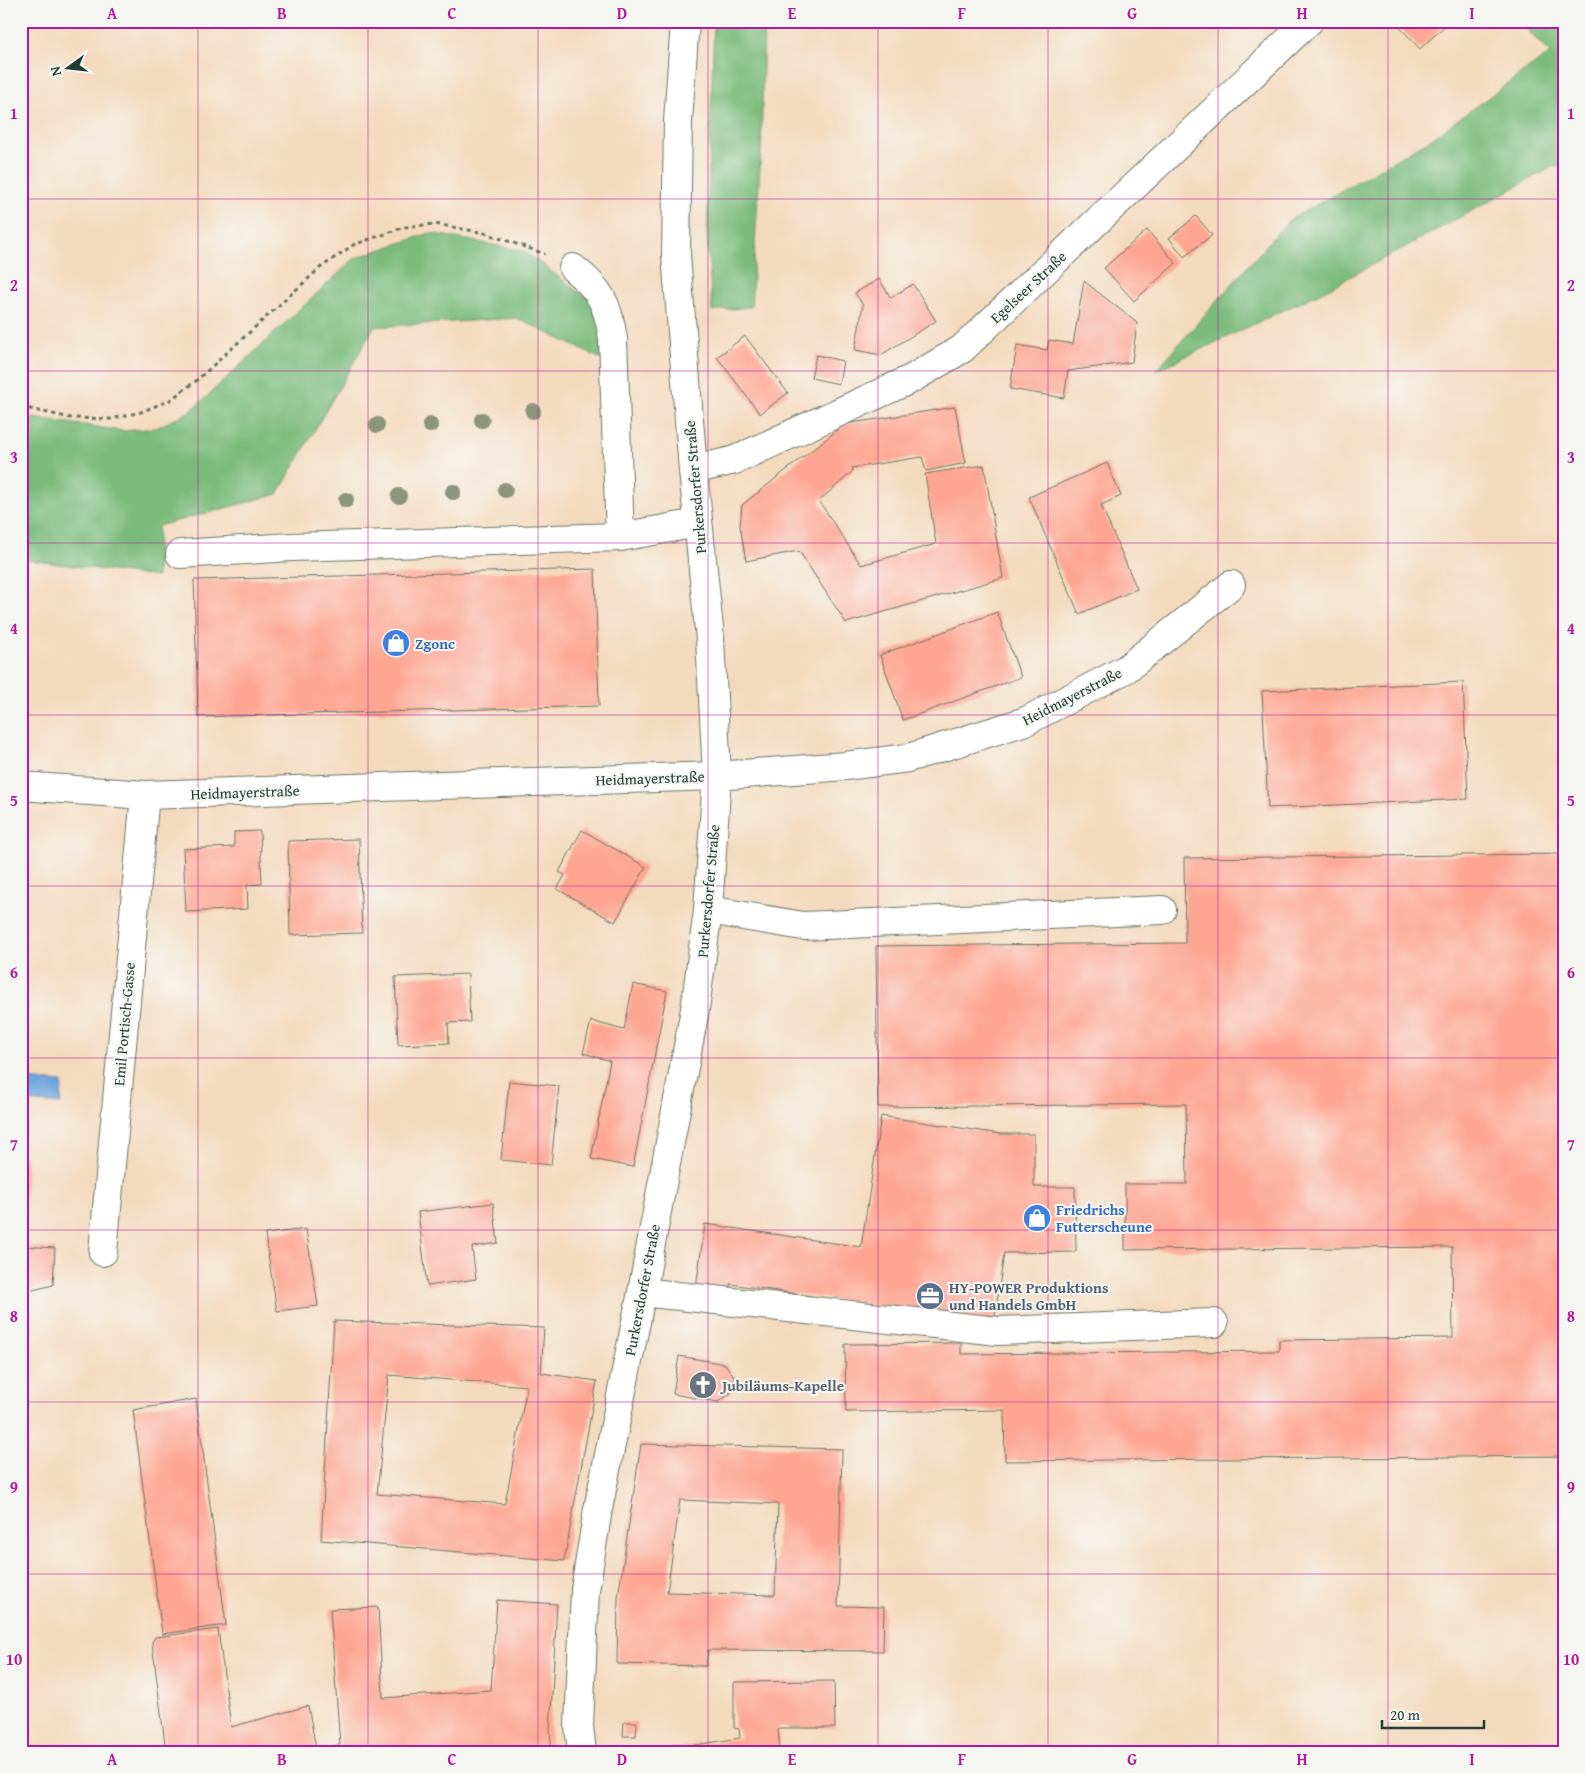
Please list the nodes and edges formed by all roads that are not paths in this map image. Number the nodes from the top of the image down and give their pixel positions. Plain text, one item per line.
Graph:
1 (684, 21) edge
2 (1309, 21) edge
3 (573, 268) road end
4 (693, 470) junction
5 (698, 523) junction
6 (620, 537) junction
7 (180, 554) dead end
8 (1231, 585) dead end
9 (717, 776) junction
10 (21, 786) edge
11 (145, 795) junction
12 (708, 910) junction
13 (1162, 910) dead end
14 (103, 1252) dead end
15 (642, 1292) junction
16 (1214, 1323) dead end
17 (582, 1752) edge

1 - 4 street, Purkersdorfer Straße
2 - 4 street, Egelseer Straße
3 - 6 street
4 - 5 street, Purkersdorfer Straße
5 - 6 street
5 - 9 street, Purkersdorfer Straße
6 - 7 street
8 - 9 street, Heidmayerstraße
9 - 11 street, Heidmayerstraße
9 - 12 street, Purkersdorfer Straße
10 - 11 street, Heidmayerstraße
11 - 14 street, Emil Portisch-Gasse
12 - 13 street
12 - 15 street, Purkersdorfer Straße
15 - 16 street
15 - 17 street, Purkersdorfer Straße

